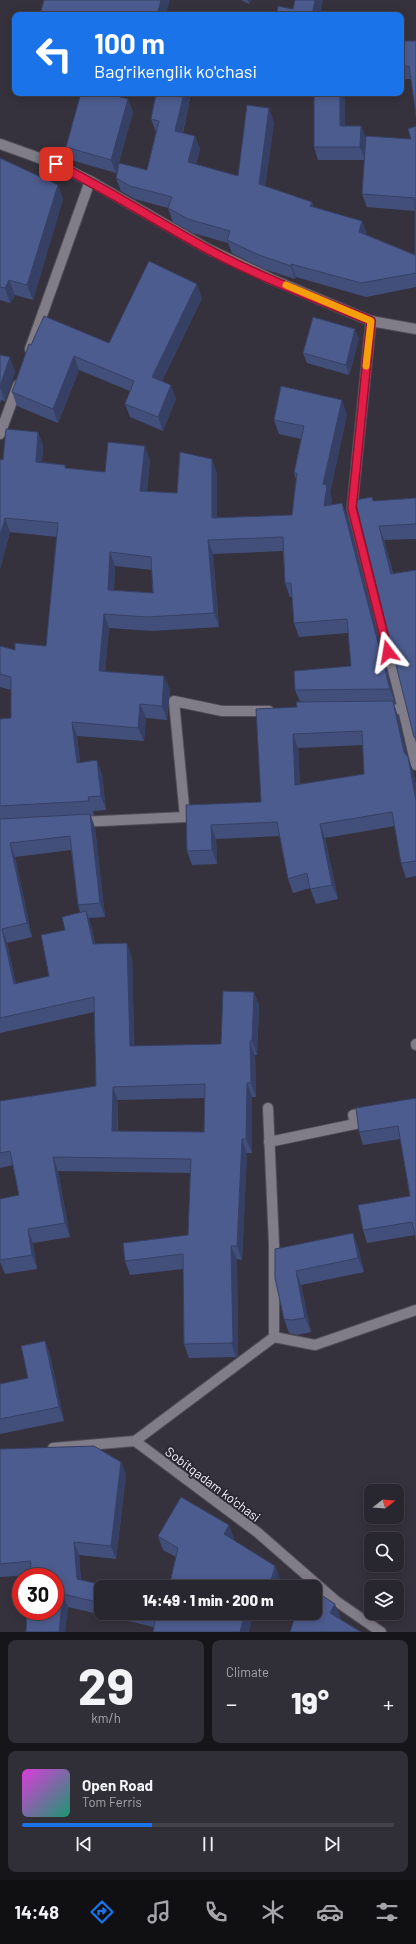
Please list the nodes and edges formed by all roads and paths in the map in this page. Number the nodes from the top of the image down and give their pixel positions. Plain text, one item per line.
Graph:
1 (0, 144) edge
2 (90, 181) junction
3 (371, 321) junction
4 (416, 329) edge
5 (26, 359) edge
6 (21, 374) edge
7 (0, 434) edge
8 (403, 709) junction
9 (373, 710) edge
10 (282, 711) edge
11 (416, 765) edge
12 (70, 823) edge
13 (268, 1108) dead end
14 (377, 1111) edge
15 (269, 1142) junction
16 (416, 1310) edge
17 (274, 1337) junction
18 (135, 1441) junction
19 (40, 1449) edge
20 (381, 1632) edge

1 - 2 street
2 - 3 street
2 - 5 street
3 - 4 street
3 - 8 street
6 - 7 street
8 - 9 street
8 - 11 street
10 - 12 street
13 - 15 street
14 - 15 street
15 - 17 street
16 - 17 street
17 - 18 street
18 - 19 street
18 - 20 street, Sobitqadam ko'chasi

